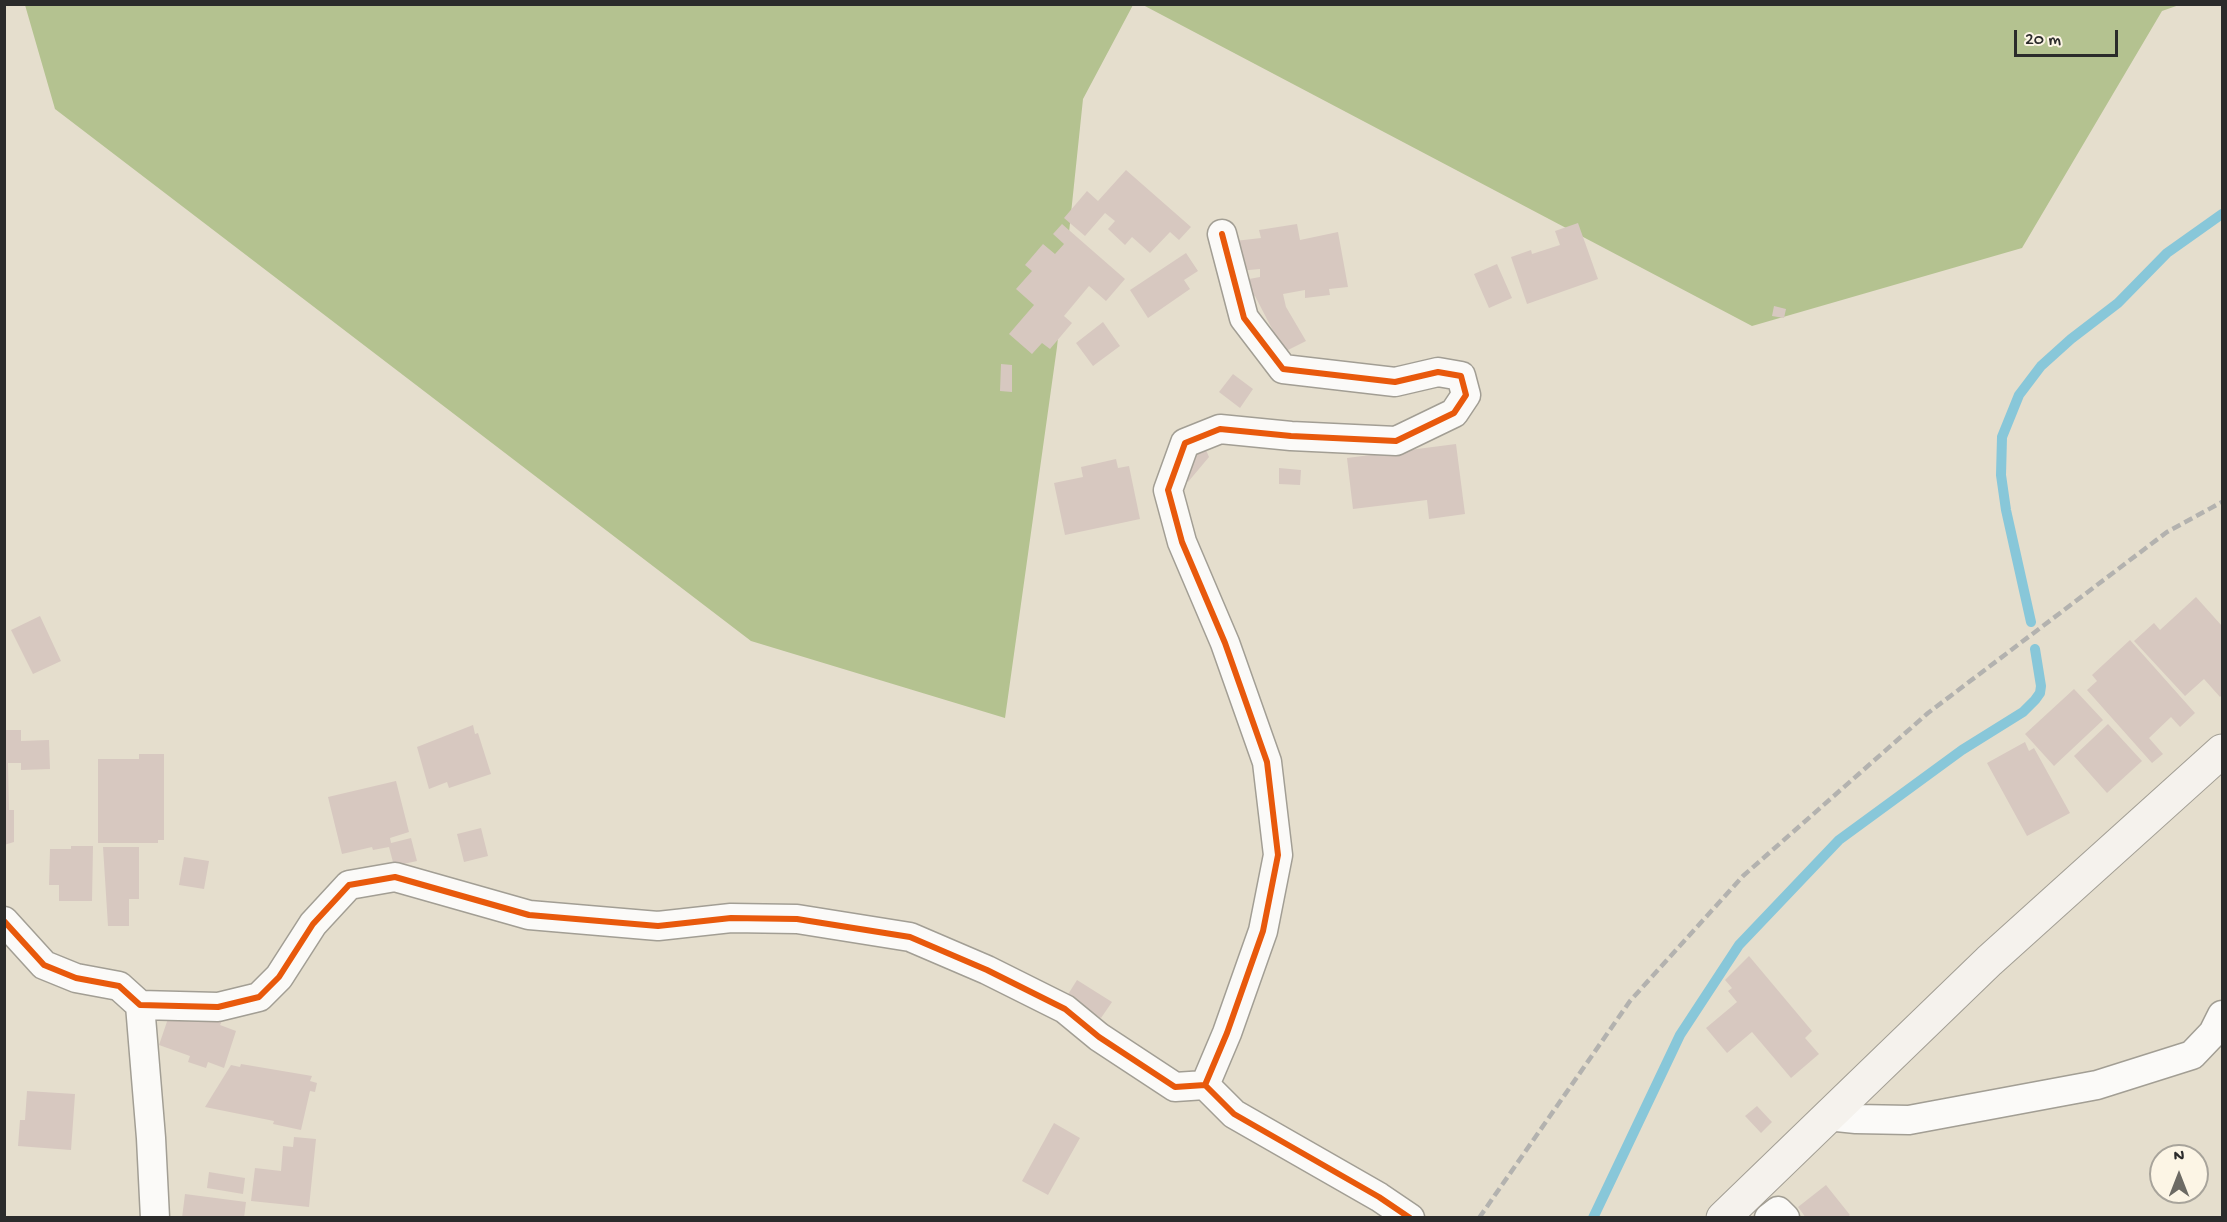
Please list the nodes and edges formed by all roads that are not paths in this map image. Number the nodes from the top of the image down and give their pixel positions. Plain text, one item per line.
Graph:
1 (1222, 234) dead end
2 (2223, 751) edge
3 (4, 921) edge
4 (140, 1005) junction
5 (2223, 1015) edge
6 (1205, 1085) junction
7 (1827, 1116) junction
8 (155, 1218) edge
9 (1410, 1218) edge
10 (1723, 1218) edge
11 (1769, 1218) edge
12 (1785, 1218) edge

1 - 6 street
2 - 7 street
3 - 4 street
4 - 6 street
4 - 8 street
5 - 7 street
6 - 9 street
7 - 10 street
11 - 12 street

